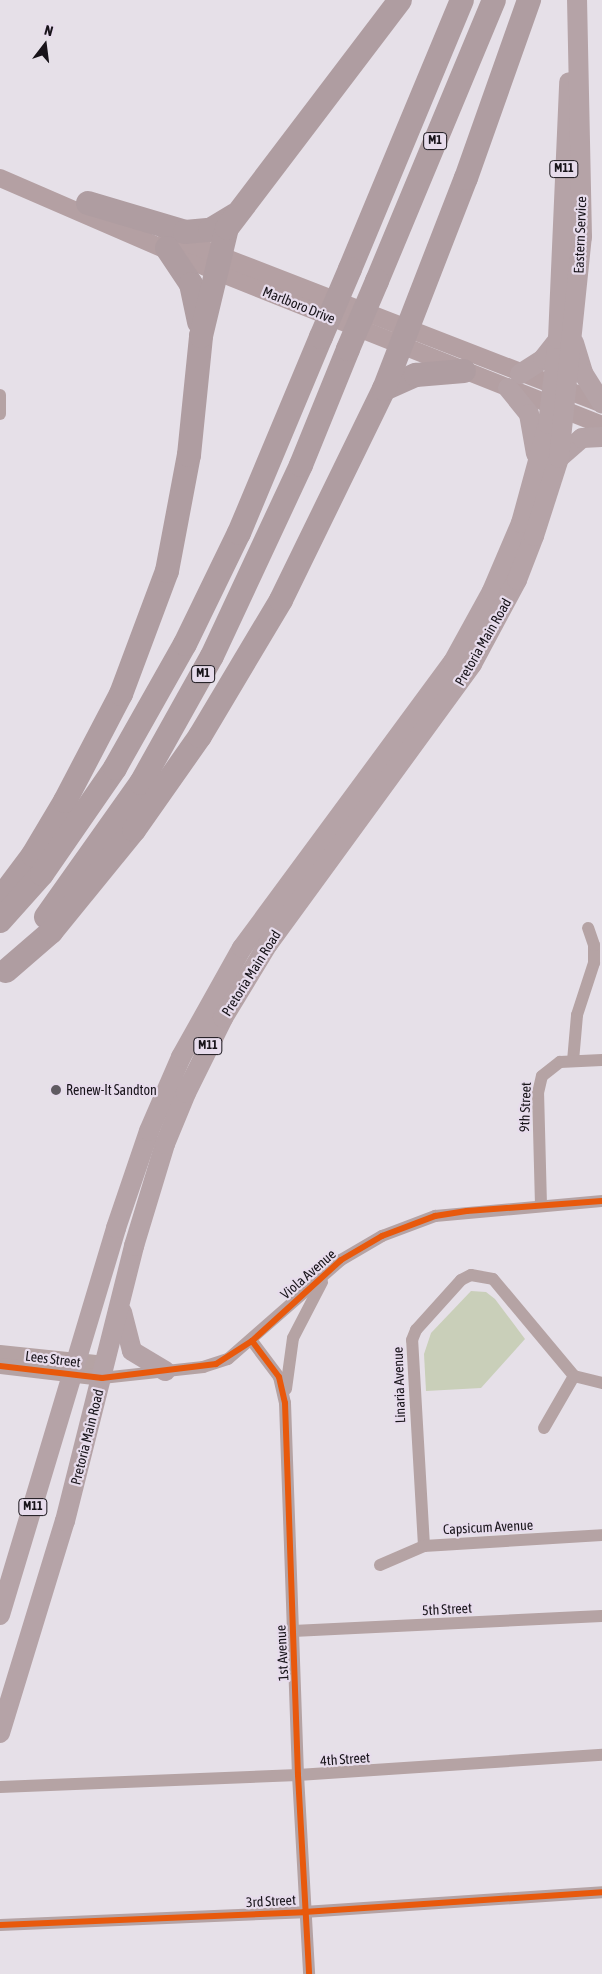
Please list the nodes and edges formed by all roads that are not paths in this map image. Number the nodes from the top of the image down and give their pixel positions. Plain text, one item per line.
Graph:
1 (400, 0) edge
2 (462, 0) edge
3 (494, 0) edge
4 (529, 0) edge
5 (577, 0) edge
6 (0, 166) edge
7 (0, 178) edge
8 (88, 203) junction
9 (238, 212) junction
10 (167, 248) junction
11 (217, 264) junction
12 (201, 336) junction
13 (565, 336) junction
14 (403, 338) junction
15 (464, 371) junction
16 (514, 381) junction
17 (558, 386) junction
18 (384, 389) junction
19 (0, 395) edge
20 (602, 403) edge
21 (556, 406) junction
22 (0, 414) edge
23 (602, 425) edge
24 (602, 437) edge
25 (559, 458) junction
26 (538, 470) junction
27 (0, 899) edge
28 (0, 921) edge
29 (588, 928) dead end
30 (3, 974) edge
31 (602, 1060) edge
32 (574, 1061) junction
33 (602, 1201) edge
34 (541, 1205) junction
35 (330, 1270) junction
36 (122, 1297) junction
37 (252, 1341) junction
38 (0, 1353) edge
39 (0, 1366) edge
40 (75, 1367) junction
41 (103, 1371) junction
42 (165, 1371) junction
43 (574, 1376) junction
44 (602, 1383) edge
45 (286, 1403) junction
46 (544, 1428) dead end
47 (602, 1535) edge
48 (424, 1546) junction
49 (380, 1565) dead end
50 (0, 1615) edge
51 (602, 1616) edge
52 (294, 1631) junction
53 (0, 1733) edge
54 (602, 1755) edge
55 (298, 1775) junction
56 (0, 1787) edge
57 (602, 1892) edge
58 (304, 1912) junction
59 (0, 1925) edge
60 (309, 1974) edge

1 - 9 highway
2 - 28 highway, M1, bridge
3 - 30 highway, M1, bridge
4 - 14 highway
5 - 13 main road, Eastern Service / M11
6 - 8 main road, Marlboro Drive
7 - 10 main road, Marlboro Drive
8 - 9 highway
8 - 11 main road, Marlboro Drive
9 - 11 highway
10 - 11 main road, Marlboro Drive
10 - 12 highway
11 - 12 highway
11 - 14 main road, Marlboro Drive
12 - 27 highway
13 - 16 main road
13 - 17 main road, Eastern Service / M11
13 - 20 main road
14 - 15 main road, Marlboro Drive
14 - 16 main road, Marlboro Drive
14 - 18 highway
15 - 16 main road, Marlboro Drive
15 - 18 highway
16 - 17 main road, Marlboro Drive
16 - 21 main road, Marlboro Drive
16 - 26 main road
17 - 20 main road, Marlboro Drive
17 - 21 main road, Eastern Service / M11
18 - 30 highway
19 - 22 street
21 - 23 main road, Marlboro Drive
21 - 25 main road, Pretoria Main Road / M11
21 - 26 main road, Pretoria Main Road / M11
24 - 25 main road
25 - 36 main road, Pretoria Main Road / M11
26 - 40 main road, Pretoria Main Road / M11
29 - 32 street
31 - 32 street, 9th Street
32 - 34 street, 9th Street
33 - 34 street, Viola Avenue
34 - 35 street, Viola Avenue
35 - 37 street, Viola Avenue
35 - 45 street, Viola Avenue
36 - 41 main road, Pretoria Main Road / M11
36 - 42 main road
37 - 42 street, Viola Avenue
37 - 45 street, 1st Avenue
38 - 40 street, Lees Street
39 - 40 street, Lees Street
40 - 41 street, Lees Street
40 - 50 main road, Pretoria Main Road / M11
41 - 42 street, Viola Avenue
41 - 53 main road, Pretoria Main Road / M11
43 - 44 street
43 - 46 street
43 - 48 street, Linaria Avenue
45 - 52 street, 1st Avenue
47 - 48 street, Capsicum Avenue
48 - 49 street, Capsicum Avenue
51 - 52 street, 5th Street
52 - 55 street, 1st Avenue
54 - 55 street, 4th Street
55 - 56 street, 4th Street
55 - 58 street, 1st Avenue
57 - 58 street, 3rd Street
58 - 59 street, 3rd Street
58 - 60 street, 1st Avenue

